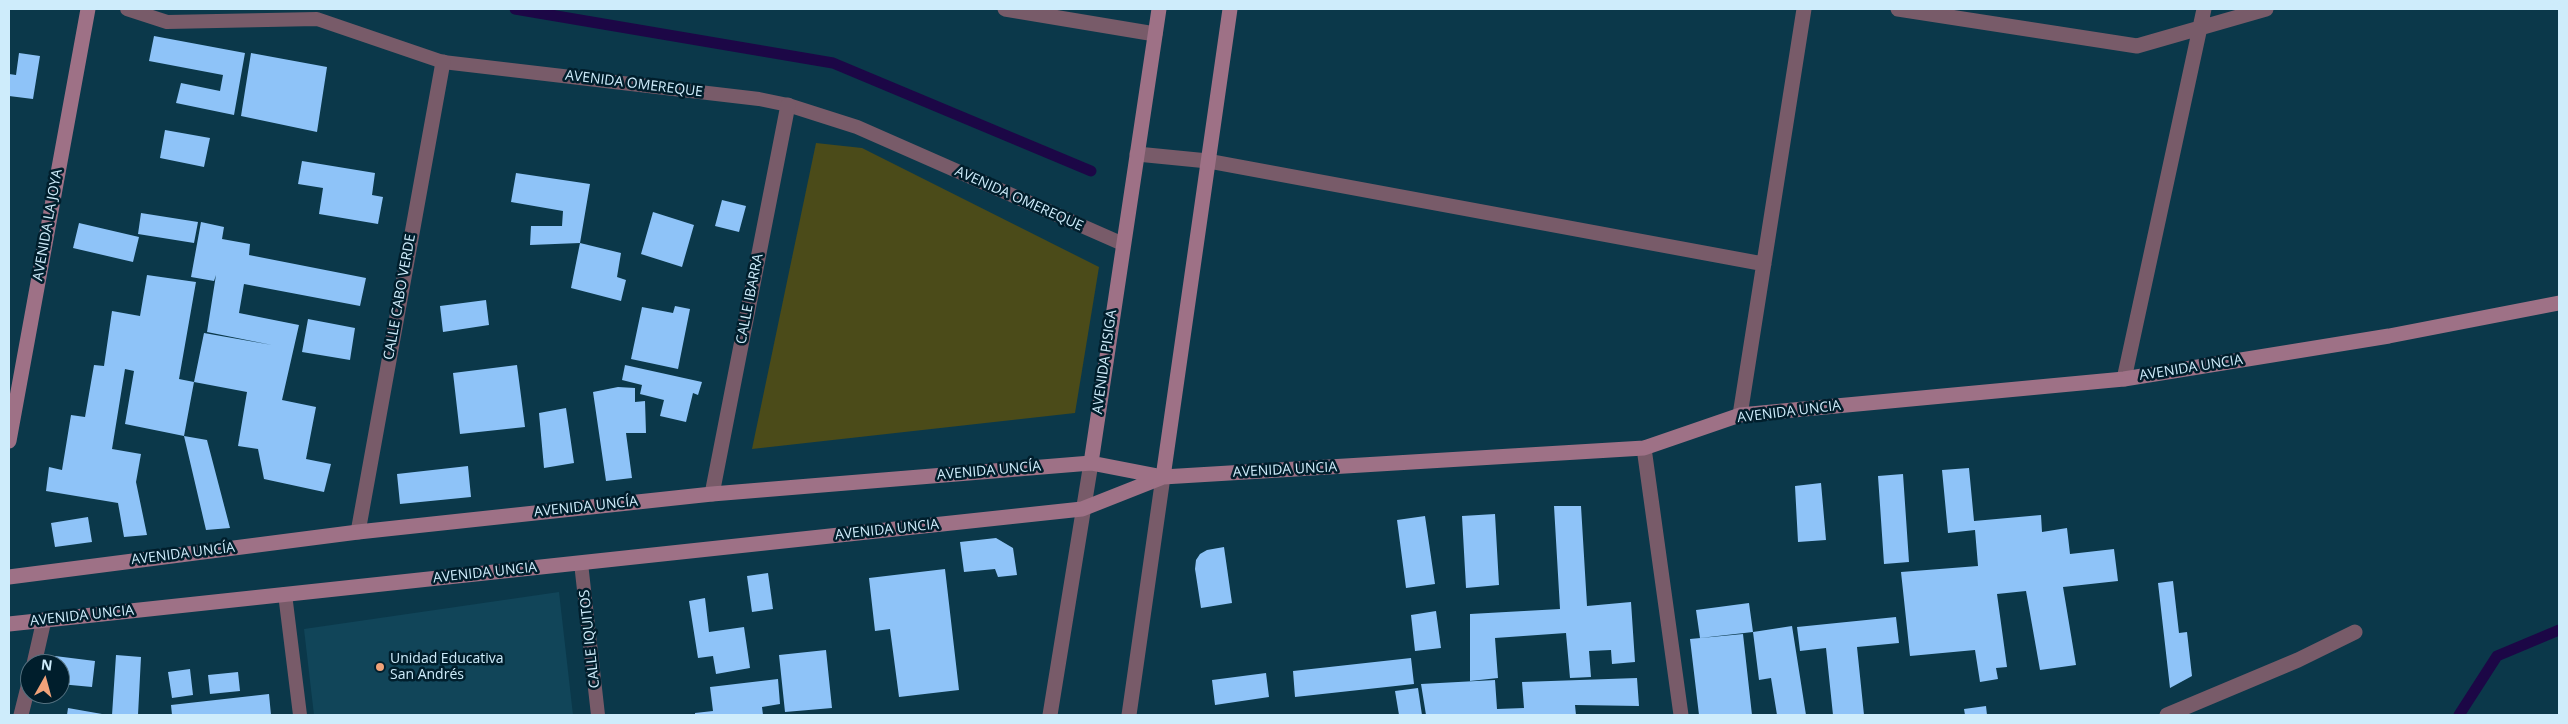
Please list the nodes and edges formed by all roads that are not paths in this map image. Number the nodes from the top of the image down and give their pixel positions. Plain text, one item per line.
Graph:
1 (88, 9) edge
2 (127, 9) edge
3 (1005, 9) edge
4 (1159, 9) edge
5 (1230, 9) edge
6 (1804, 9) edge
7 (1898, 9) edge
8 (2204, 9) edge
9 (2266, 9) edge
10 (2201, 28) junction
11 (1155, 34) junction
12 (443, 62) junction
13 (788, 105) junction
14 (1137, 154) junction
15 (1208, 161) junction
16 (1122, 244) junction
17 (1764, 264) junction
18 (2559, 303) edge
19 (2124, 379) junction
20 (1740, 415) junction
21 (9, 441) edge
22 (1644, 448) junction
23 (1091, 463) junction
24 (1163, 477) junction
25 (712, 494) junction
26 (1082, 509) junction
27 (358, 532) junction
28 (581, 563) junction
29 (9, 577) edge
30 (286, 594) junction
31 (44, 620) junction
32 (9, 624) edge
33 (2355, 632) dead end
34 (36, 654) edge
35 (300, 715) edge
36 (598, 715) edge
37 (1050, 715) edge
38 (1129, 715) edge
39 (1681, 715) edge
40 (2167, 715) edge

1 - 21 street, AVENIDA LA JOYA
2 - 12 lane, AVENIDA OMEREQUE
3 - 11 street
4 - 11 street, AVENIDA PISIGA
5 - 15 street
6 - 17 street
7 - 10 street
8 - 10 street
9 - 10 street
10 - 19 street
11 - 14 street, AVENIDA PISIGA
12 - 13 lane, AVENIDA OMEREQUE
12 - 27 street, CALLE CABO VERDE
13 - 16 lane, AVENIDA OMEREQUE
13 - 25 street, CALLE IBARRA
14 - 15 street
14 - 16 street, AVENIDA PISIGA
15 - 17 street
15 - 24 street
16 - 23 street, AVENIDA PISIGA
17 - 20 street
18 - 19 street, AVENIDA UNCIA
19 - 20 street, AVENIDA UNCIA
20 - 22 street, AVENIDA UNCIA
22 - 24 street, AVENIDA UNCIA
22 - 39 street
23 - 24 street, AVENIDA UNCÍA
23 - 25 street, AVENIDA UNCÍA
23 - 26 street, AVENIDA PISIGA
24 - 26 street, AVENIDA UNCIA
24 - 38 street
25 - 27 street, AVENIDA UNCÍA
26 - 28 street, AVENIDA UNCIA
26 - 37 street, AVENIDA PISIGA
27 - 29 street, AVENIDA UNCÍA
28 - 30 street, AVENIDA UNCIA
28 - 36 lane, CALLE IQUITOS
30 - 31 street, AVENIDA UNCIA
30 - 35 lane
31 - 32 street, AVENIDA UNCIA
31 - 34 street
33 - 40 street

